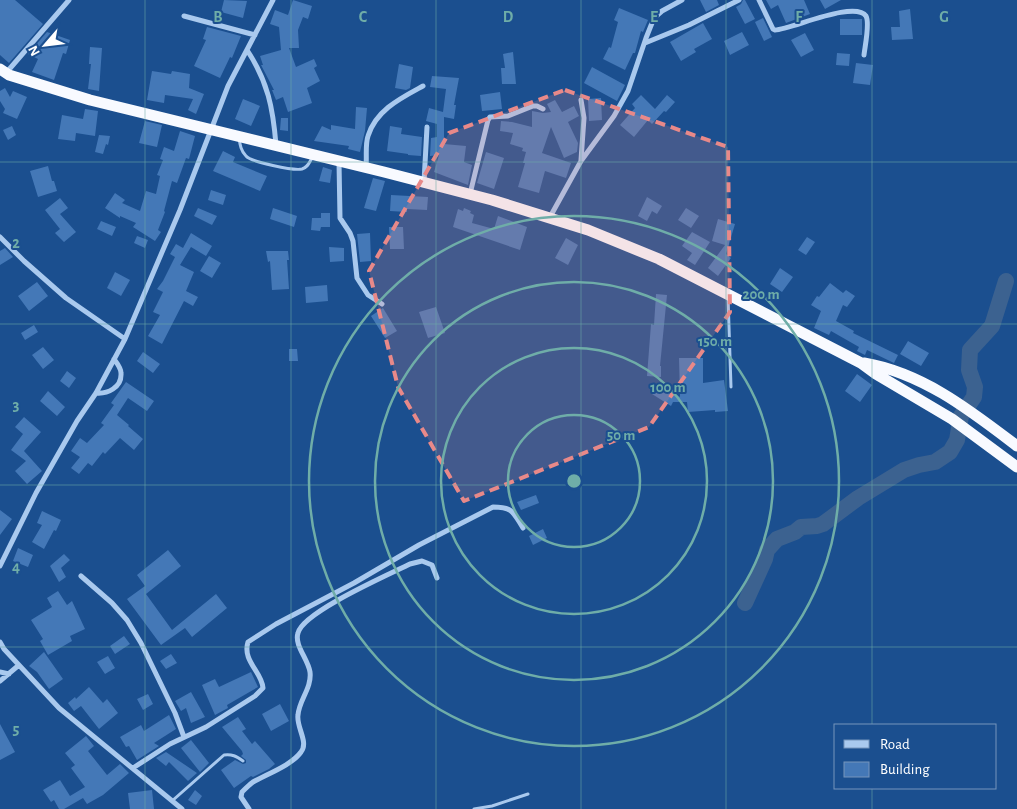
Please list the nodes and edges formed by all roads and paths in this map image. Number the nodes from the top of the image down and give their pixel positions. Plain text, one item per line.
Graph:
1 (69, 0) edge
2 (273, 0) edge
3 (682, 0) edge
4 (739, 0) edge
5 (760, 0) edge
6 (184, 16) dead end
7 (255, 35) junction
8 (644, 43) junction
9 (247, 50) junction
10 (864, 55) dead end
11 (3, 71) edge
12 (423, 86) dead end
13 (581, 100) dead end
14 (543, 109) dead end
15 (427, 127) dead end
16 (212, 130) junction
17 (239, 137) junction
18 (276, 146) junction
19 (313, 155) junction
20 (581, 160) junction
21 (339, 161) junction
22 (366, 168) junction
23 (424, 182) junction
24 (470, 195) junction
25 (550, 217) junction
26 (0, 237) edge
27 (728, 294) junction
28 (382, 304) dead end
29 (124, 338) junction
30 (114, 359) junction
31 (861, 363) junction
32 (731, 387) dead end
33 (96, 394) junction
34 (1017, 446) edge
35 (1017, 467) edge
36 (523, 528) dead end
37 (0, 566) edge
38 (81, 576) dead end
39 (437, 578) dead end
40 (0, 642) edge
41 (19, 665) junction
42 (0, 672) edge
43 (9, 674) junction
44 (0, 681) edge
45 (184, 737) junction
46 (243, 762) dead end
47 (133, 768) junction
48 (528, 794) dead end
49 (172, 801) junction
50 (182, 809) edge
51 (248, 809) edge
52 (474, 809) edge

1 - 11 street
2 - 7 street
3 - 8 street
4 - 8 street
5 - 10 street
6 - 7 street
7 - 9 street
8 - 20 street
9 - 16 street
9 - 18 street
11 - 16 highway
12 - 22 street
13 - 20 street
14 - 24 street
15 - 23 street
16 - 17 highway
16 - 29 street
17 - 18 highway
17 - 19 lane
18 - 19 highway
19 - 21 highway
20 - 25 street
21 - 22 highway
21 - 28 street
22 - 23 highway
23 - 24 highway
24 - 25 highway
25 - 27 highway
26 - 29 street
27 - 31 highway
27 - 32 lane
29 - 30 street
30 - 33 street
30 - 33 street
31 - 34 highway
31 - 35 highway
33 - 37 street
36 - 45 street
38 - 45 street
39 - 51 street
40 - 41 street
41 - 43 street
41 - 47 street
42 - 43 street
43 - 44 street
45 - 47 street
46 - 49 lane
47 - 49 street
48 - 52 lane
49 - 50 street

